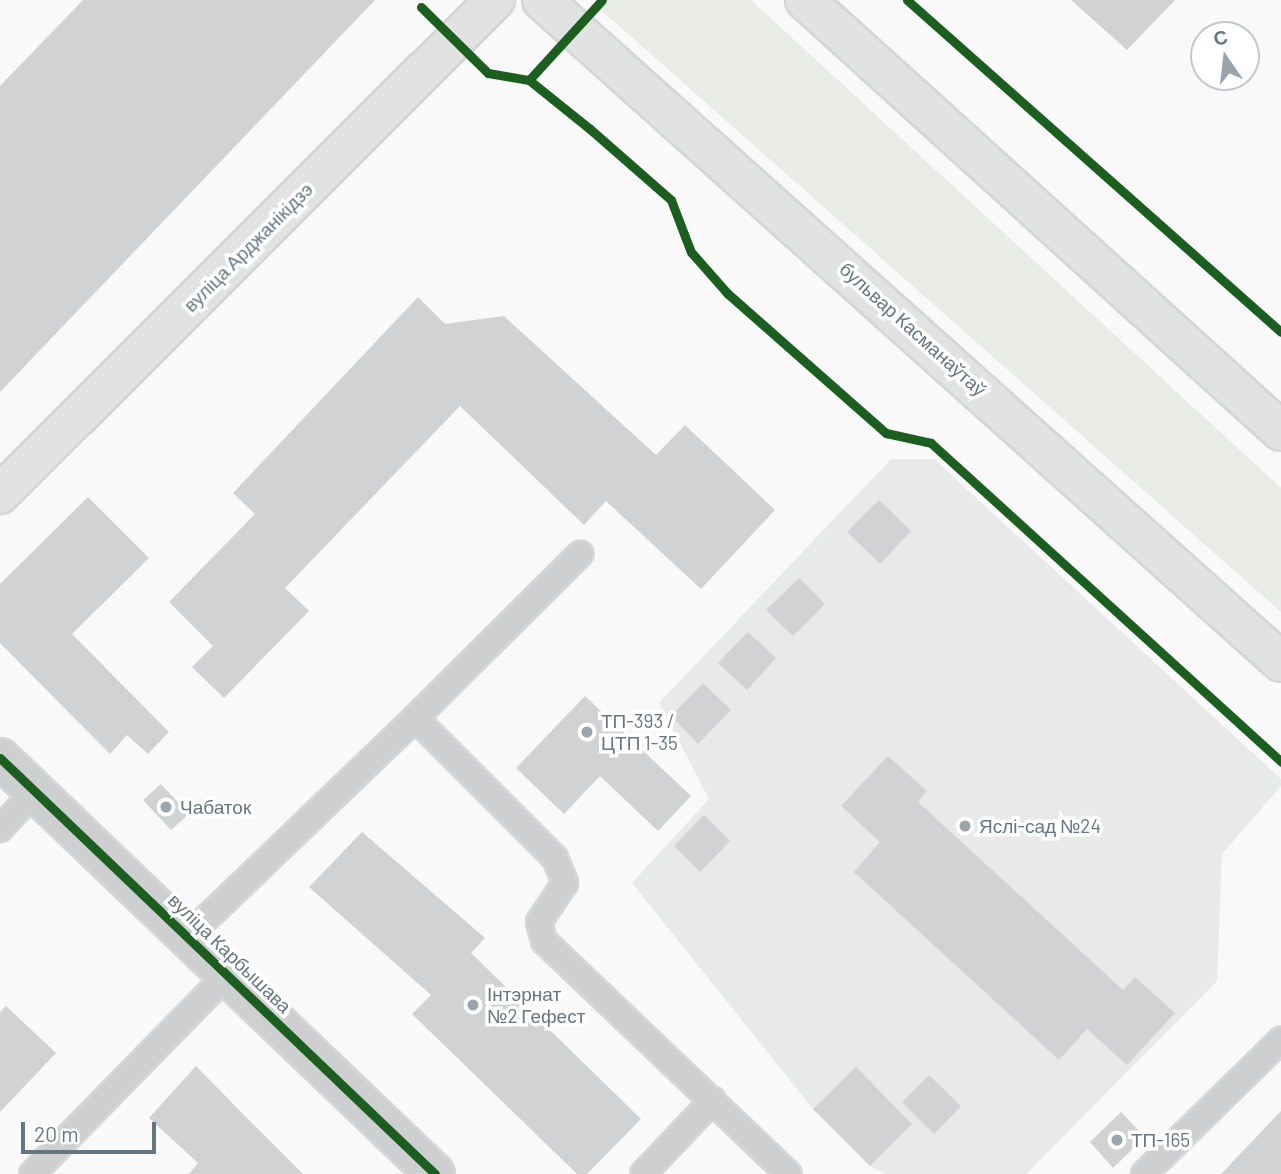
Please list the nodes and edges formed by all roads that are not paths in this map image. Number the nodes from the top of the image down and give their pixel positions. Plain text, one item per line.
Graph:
1 (495, 0) edge
2 (542, 0) edge
3 (805, 0) edge
4 (1281, 431) edge
5 (0, 494) edge
6 (580, 554) dead end
7 (1281, 662) edge
8 (415, 718) junction
9 (0, 758) edge
10 (35, 791) junction
11 (0, 829) edge
12 (187, 937) junction
13 (227, 975) junction
14 (1281, 1040) edge
15 (713, 1100) junction
16 (32, 1174) edge
17 (435, 1174) edge
18 (643, 1174) edge
19 (789, 1174) edge
20 (1144, 1174) edge

1 - 5 main road, вуліца Арджанікідзэ
2 - 7 main road, бульвар Касманаўтаў
3 - 4 main road
6 - 8 lane
8 - 12 lane
8 - 15 lane
9 - 10 street, вуліца Карбышава
10 - 11 lane
10 - 12 street, вуліца Карбышава
12 - 13 street, вуліца Карбышава
13 - 16 lane
13 - 17 street, вуліца Карбышава
14 - 20 lane
15 - 18 lane
15 - 19 lane

